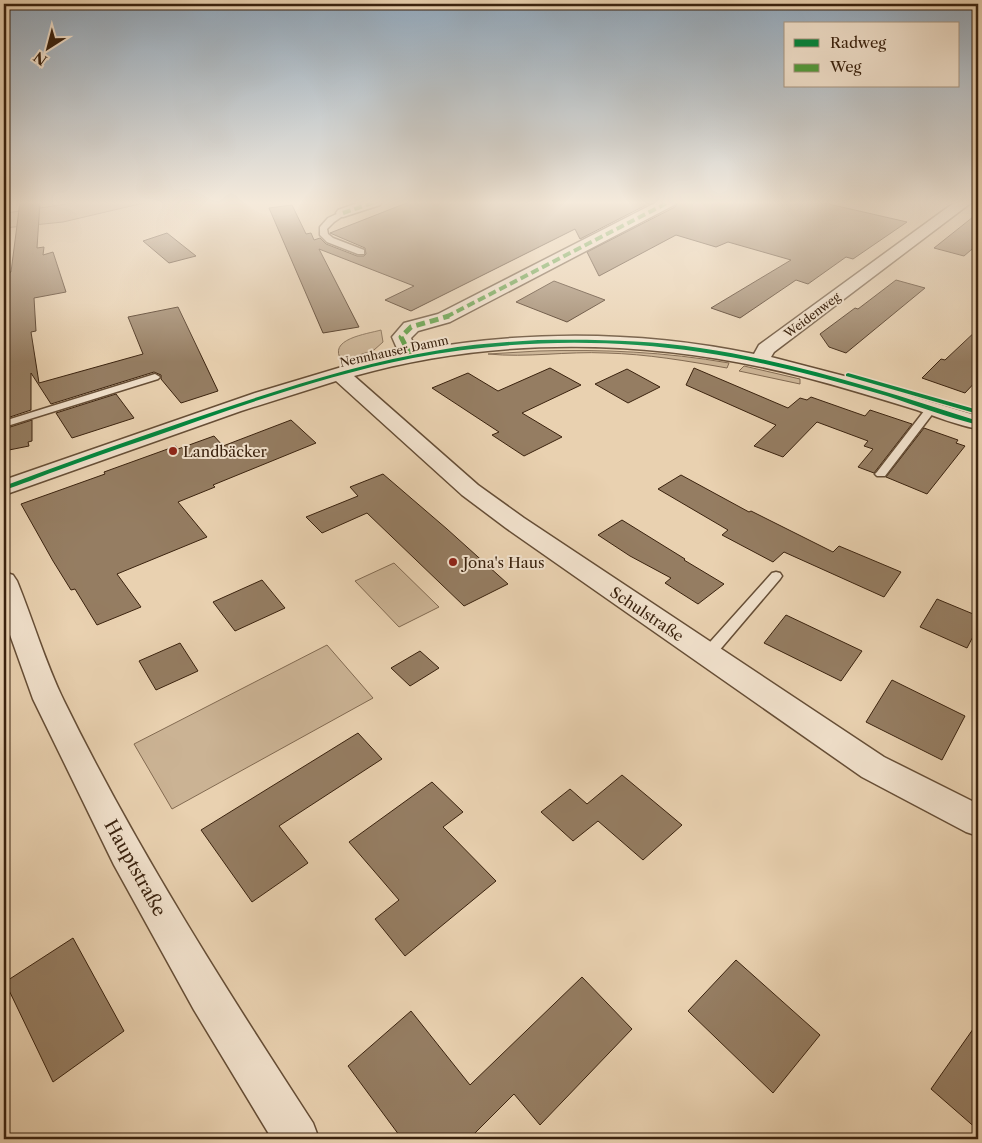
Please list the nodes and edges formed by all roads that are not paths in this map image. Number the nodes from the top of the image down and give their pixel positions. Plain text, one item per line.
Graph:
1 (566, 255) edge
2 (893, 255) edge
3 (411, 357) junction
4 (759, 361) junction
5 (340, 374) junction
6 (155, 377) dead end
7 (932, 408) junction
8 (978, 423) edge
9 (4, 424) edge
10 (881, 474) dead end
11 (4, 488) edge
12 (776, 576) dead end
13 (4, 581) edge
14 (707, 654) junction
15 (978, 821) edge
16 (297, 1139) edge

1 - 3 street
2 - 4 street, Weidenweg
3 - 4 street, Nennhauser Damm
3 - 5 street, Nennhauser Damm
4 - 7 street, Nennhauser Damm
5 - 11 street, Nennhauser Damm
5 - 14 street, Schulstraße
6 - 9 lane
7 - 8 street, Nennhauser Damm
7 - 10 lane
12 - 14 lane
13 - 16 street, Hauptstraße
14 - 15 street, Schulstraße

